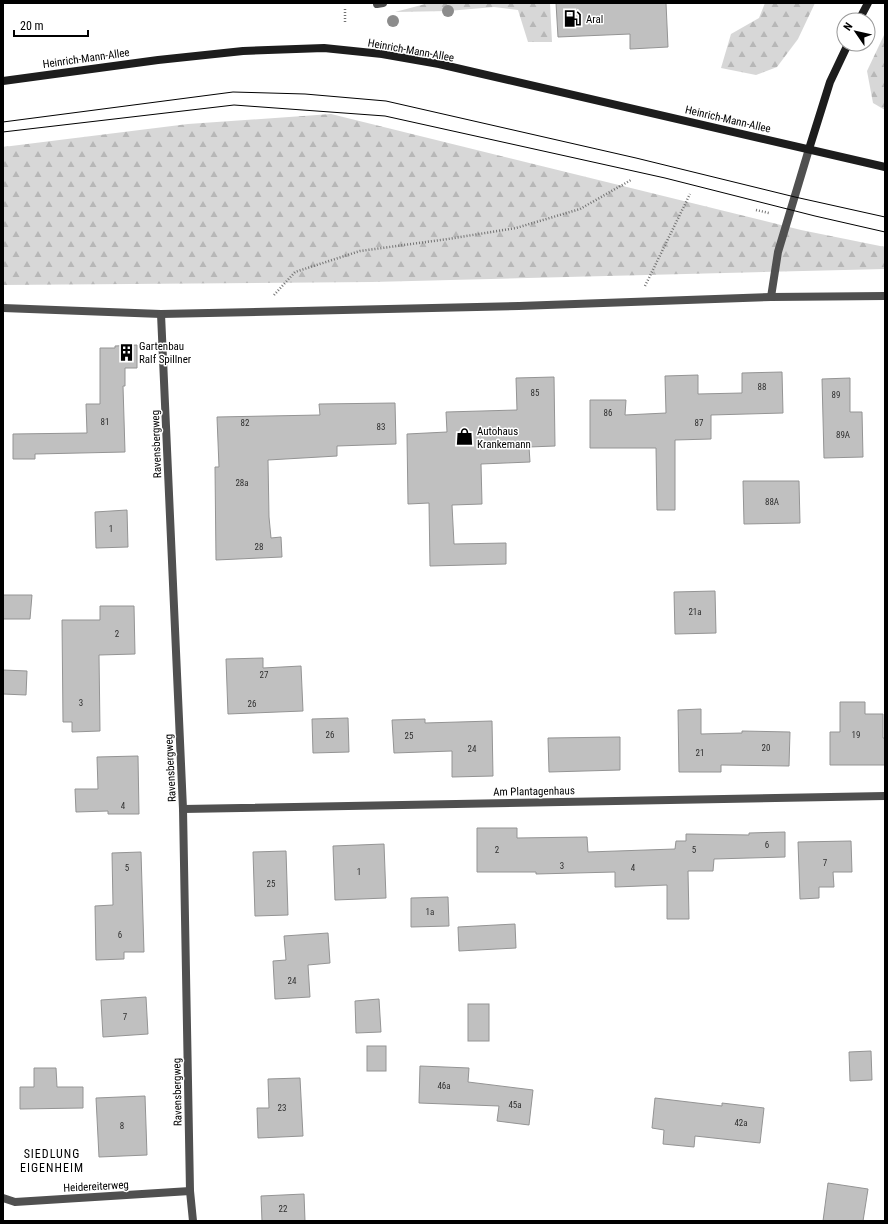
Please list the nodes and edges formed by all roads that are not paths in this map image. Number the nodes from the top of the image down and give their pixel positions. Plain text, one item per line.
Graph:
1 (844, 52) edge
2 (3, 81) edge
3 (809, 149) junction
4 (885, 167) edge
5 (885, 296) edge
6 (771, 297) junction
7 (3, 308) edge
8 (161, 314) junction
9 (885, 796) edge
10 (183, 809) junction
11 (190, 1191) junction
12 (3, 1198) edge
13 (193, 1221) edge

1 - 3 main road
2 - 3 main road, Heinrich-Mann-Allee
3 - 4 main road, Heinrich-Mann-Allee
3 - 6 street
5 - 6 street
6 - 8 street
7 - 8 street
8 - 10 street, Ravensbergweg
9 - 10 street, Am Plantagenhaus
10 - 11 street, Ravensbergweg
11 - 12 street, Heidereiterweg
11 - 13 street, Ravensbergweg

